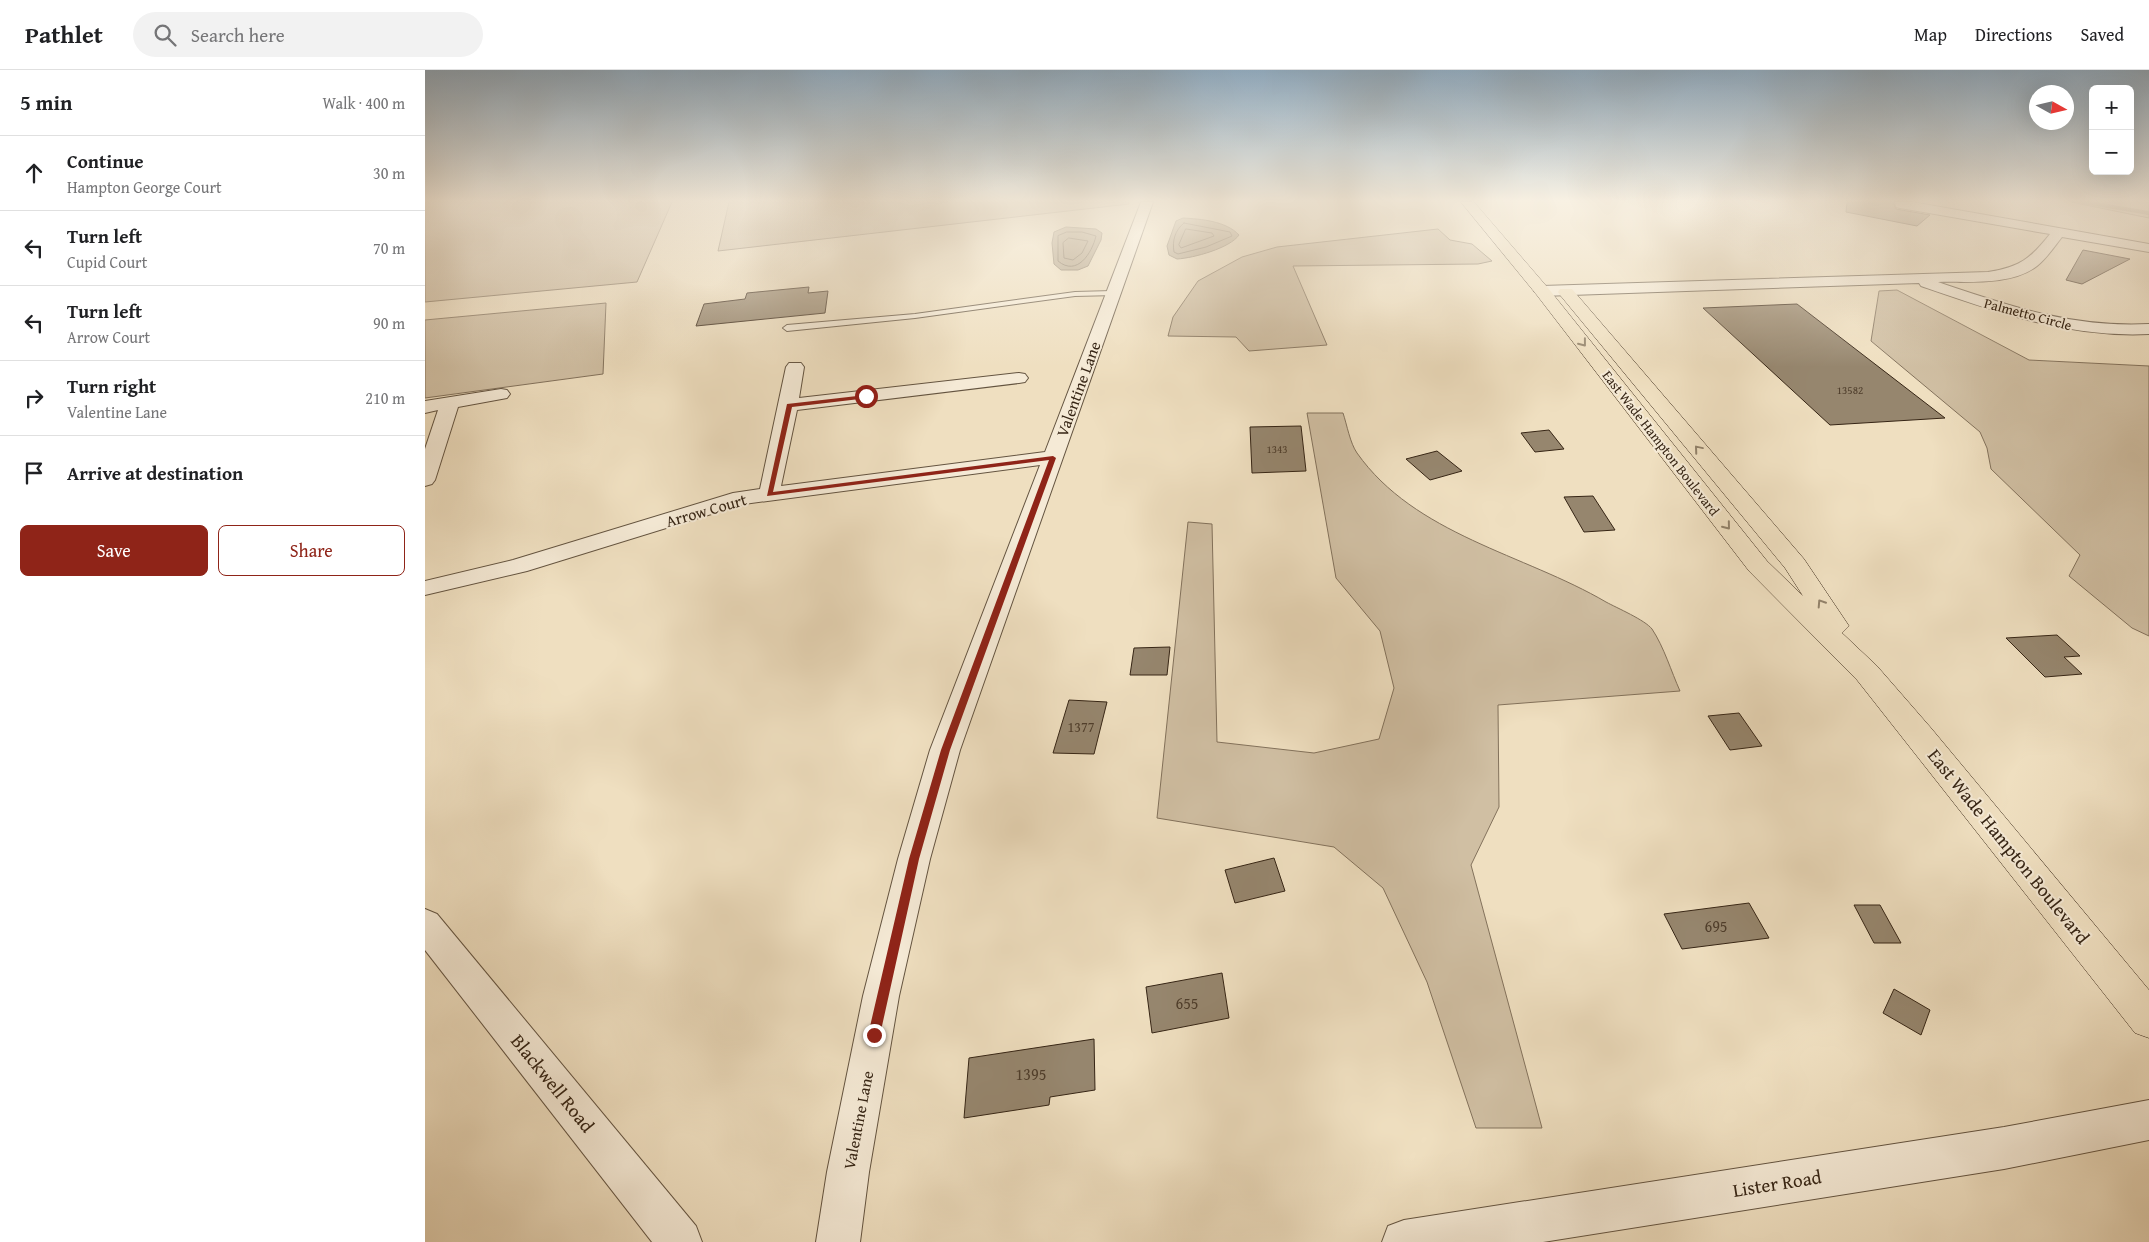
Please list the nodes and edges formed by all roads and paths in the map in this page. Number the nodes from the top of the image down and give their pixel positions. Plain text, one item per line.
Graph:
1 (1126, 257) edge
2 (1513, 257) edge
3 (1535, 257) edge
4 (2039, 257) edge
5 (1911, 278) junction
6 (1564, 290) junction
7 (1542, 291) junction
8 (1112, 293) junction
9 (1587, 317) junction
10 (1563, 318) junction
11 (787, 328) dead end
12 (2149, 330) edge
13 (1017, 360) dead end
14 (795, 367) dead end
15 (1629, 367) junction
16 (1602, 368) junction
17 (1019, 378) junction
18 (501, 394) dead end
19 (1022, 398) dead end
20 (450, 403) junction
21 (789, 405) junction
22 (425, 407) edge
23 (1053, 458) junction
24 (1719, 474) junction
25 (1687, 476) junction
26 (425, 480) edge
27 (769, 495) junction
28 (425, 588) edge
29 (1867, 673) junction
30 (425, 924) edge
31 (2149, 1020) edge
32 (2149, 1120) edge
33 (680, 1242) edge
34 (838, 1242) edge
35 (1404, 1242) edge

1 - 8 street, Valentine Lane
2 - 7 main road, East Wade Hampton Boulevard
3 - 6 main road, East Wade Hampton Boulevard
4 - 5 street, Palmetto Circle
5 - 6 street, Palmetto Circle
5 - 12 street, Palmetto Circle
6 - 7 street, Palmetto Circle
6 - 9 main road, East Wade Hampton Boulevard
7 - 10 main road, East Wade Hampton Boulevard
8 - 11 lane
8 - 23 street, Valentine Lane
9 - 10 main road
9 - 15 main road, East Wade Hampton Boulevard
10 -> 16 main road, East Wade Hampton Boulevard
13 - 17 street
14 - 21 street
15 - 16 main road
24 -> 15 main road, East Wade Hampton Boulevard
16 - 25 main road, East Wade Hampton Boulevard
17 - 19 street
17 - 21 street
18 - 20 street
20 - 22 street
20 - 26 street
21 - 27 street
23 - 27 street, Arrow Court
23 - 34 street, Valentine Lane
24 - 25 main road
29 -> 24 main road, East Wade Hampton Boulevard
25 -> 29 main road, East Wade Hampton Boulevard
27 - 28 street, Arrow Court
29 - 31 main road, East Wade Hampton Boulevard
30 - 33 street, Blackwell Road
32 - 35 street, Lister Road

